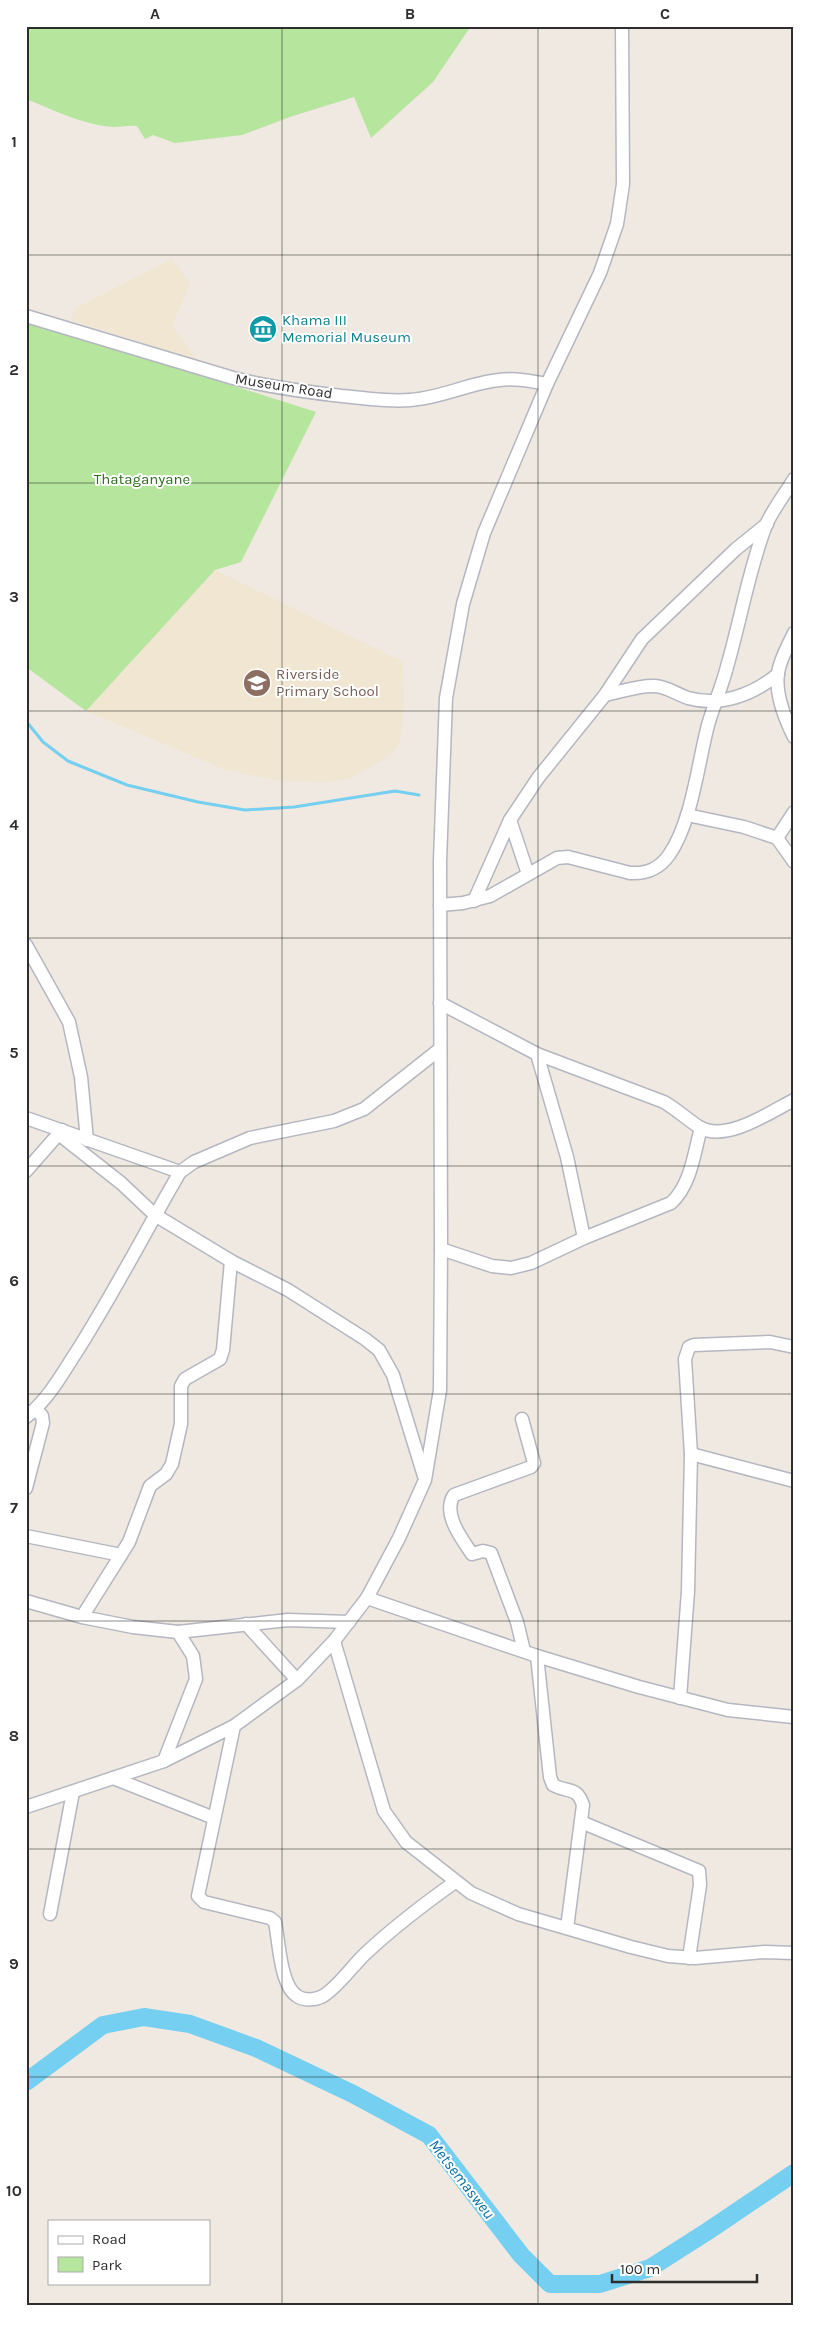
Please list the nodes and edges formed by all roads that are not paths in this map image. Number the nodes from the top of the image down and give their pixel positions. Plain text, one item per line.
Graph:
1 (622, 26) edge
2 (26, 316) edge
3 (547, 384) junction
4 (794, 479) edge
5 (767, 524) junction
6 (794, 633) edge
7 (778, 674) junction
8 (605, 695) junction
9 (716, 702) junction
10 (794, 737) edge
11 (794, 812) edge
12 (687, 815) junction
13 (510, 820) junction
14 (777, 838) junction
15 (794, 862) edge
16 (528, 874) junction
17 (474, 900) junction
18 (440, 904) junction
19 (26, 945) edge
20 (440, 1003) junction
21 (440, 1049) junction
22 (537, 1054) junction
23 (794, 1100) edge
24 (26, 1118) edge
25 (701, 1128) junction
26 (61, 1132) junction
27 (87, 1140) junction
28 (26, 1171) edge
29 (180, 1172) junction
30 (155, 1215) junction
31 (584, 1238) junction
32 (441, 1249) junction
33 (231, 1261) junction
34 (794, 1347) edge
35 (31, 1413) edge
36 (522, 1419) dead end
37 (691, 1454) junction
38 (425, 1480) junction
39 (794, 1481) edge
40 (26, 1488) edge
41 (26, 1536) edge
42 (122, 1555) junction
43 (367, 1598) junction
44 (26, 1601) edge
45 (82, 1617) junction
46 (349, 1622) junction
47 (246, 1624) junction
48 (178, 1632) junction
49 (334, 1641) junction
50 (524, 1651) junction
51 (537, 1656) junction
52 (297, 1680) junction
53 (680, 1698) junction
54 (794, 1717) edge
55 (234, 1726) junction
56 (164, 1760) junction
57 (113, 1778) junction
58 (73, 1792) junction
59 (26, 1807) edge
60 (214, 1818) junction
61 (581, 1822) junction
62 (455, 1882) junction
63 (50, 1914) dead end
64 (567, 1928) junction
65 (794, 1953) edge
66 (689, 1958) junction

1 - 3 street
2 - 3 street, Museum Road
3 - 18 street
4 - 5 street
5 - 8 street
5 - 9 street
6 - 7 street
7 - 9 street
7 - 10 street
8 - 9 street
8 - 13 street
9 - 12 street
11 - 14 street
12 - 14 street
12 - 16 street
13 - 16 street
13 - 17 street
14 - 15 street
16 - 17 street
17 - 18 street
18 - 20 street
19 - 27 street
20 - 21 street
20 - 22 street
21 - 29 street
21 - 32 street
22 - 25 street
22 - 31 street
23 - 25 street
24 - 26 street
25 - 31 street
26 - 27 street
26 - 28 street
26 - 30 street
27 - 29 street
29 - 30 street
30 - 33 street
30 - 35 street
31 - 32 street
32 - 38 street
33 - 38 street
33 - 42 street
34 - 37 street
35 - 40 street
36 - 50 street
37 - 39 street
37 - 53 street
38 - 43 street
41 - 42 street
42 - 45 street
43 - 46 street
43 - 50 street
44 - 45 street
45 - 48 street
46 - 47 street
46 - 49 street
47 - 48 street
47 - 52 street
48 - 56 street
49 - 52 street
49 - 62 street
50 - 51 street
51 - 53 street
51 - 61 street
52 - 55 street
53 - 54 street
55 - 56 street
55 - 60 street
56 - 57 street
57 - 58 street
57 - 60 street
58 - 59 street
58 - 63 street
60 - 62 street
61 - 64 street
61 - 66 street
62 - 64 street
64 - 66 street
65 - 66 street

